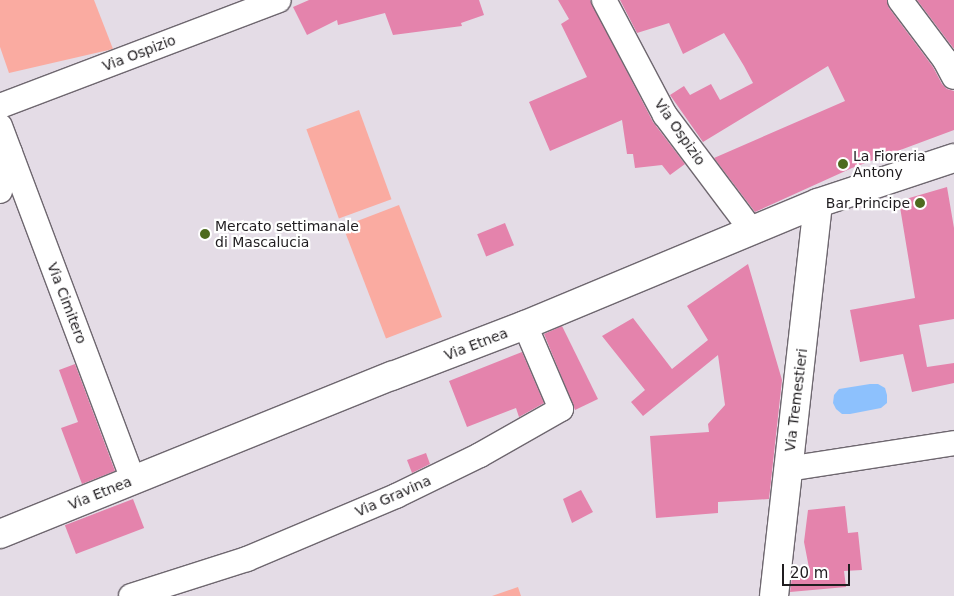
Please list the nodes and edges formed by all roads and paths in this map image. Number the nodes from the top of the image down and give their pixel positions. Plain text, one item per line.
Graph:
1 (279, 0) edge
2 (604, 0) edge
3 (900, 0) edge
4 (954, 77) edge
5 (0, 106) edge
6 (0, 126) edge
7 (10, 152) junction
8 (954, 158) edge
9 (0, 191) edge
10 (818, 204) junction
11 (752, 230) junction
12 (525, 325) junction
13 (954, 443) edge
14 (788, 469) junction
15 (133, 480) junction
16 (0, 534) edge
17 (131, 596) edge
18 (774, 596) edge

1 - 5 street, Via Ospizio
2 - 11 street, Via Ospizio
3 - 4 street
6 - 7 street, Via Cimitero
7 - 9 street
7 - 15 street, Via Cimitero
8 - 10 main road, Via Etnea
10 - 11 main road, Via Etnea
10 - 14 main road, Via Tremestieri
11 - 12 main road, Via Etnea
12 - 15 main road, Via Etnea
12 - 17 street, Via Gravina
13 - 14 street
14 - 18 main road, Via Tremestieri
15 - 16 main road, Via Etnea

